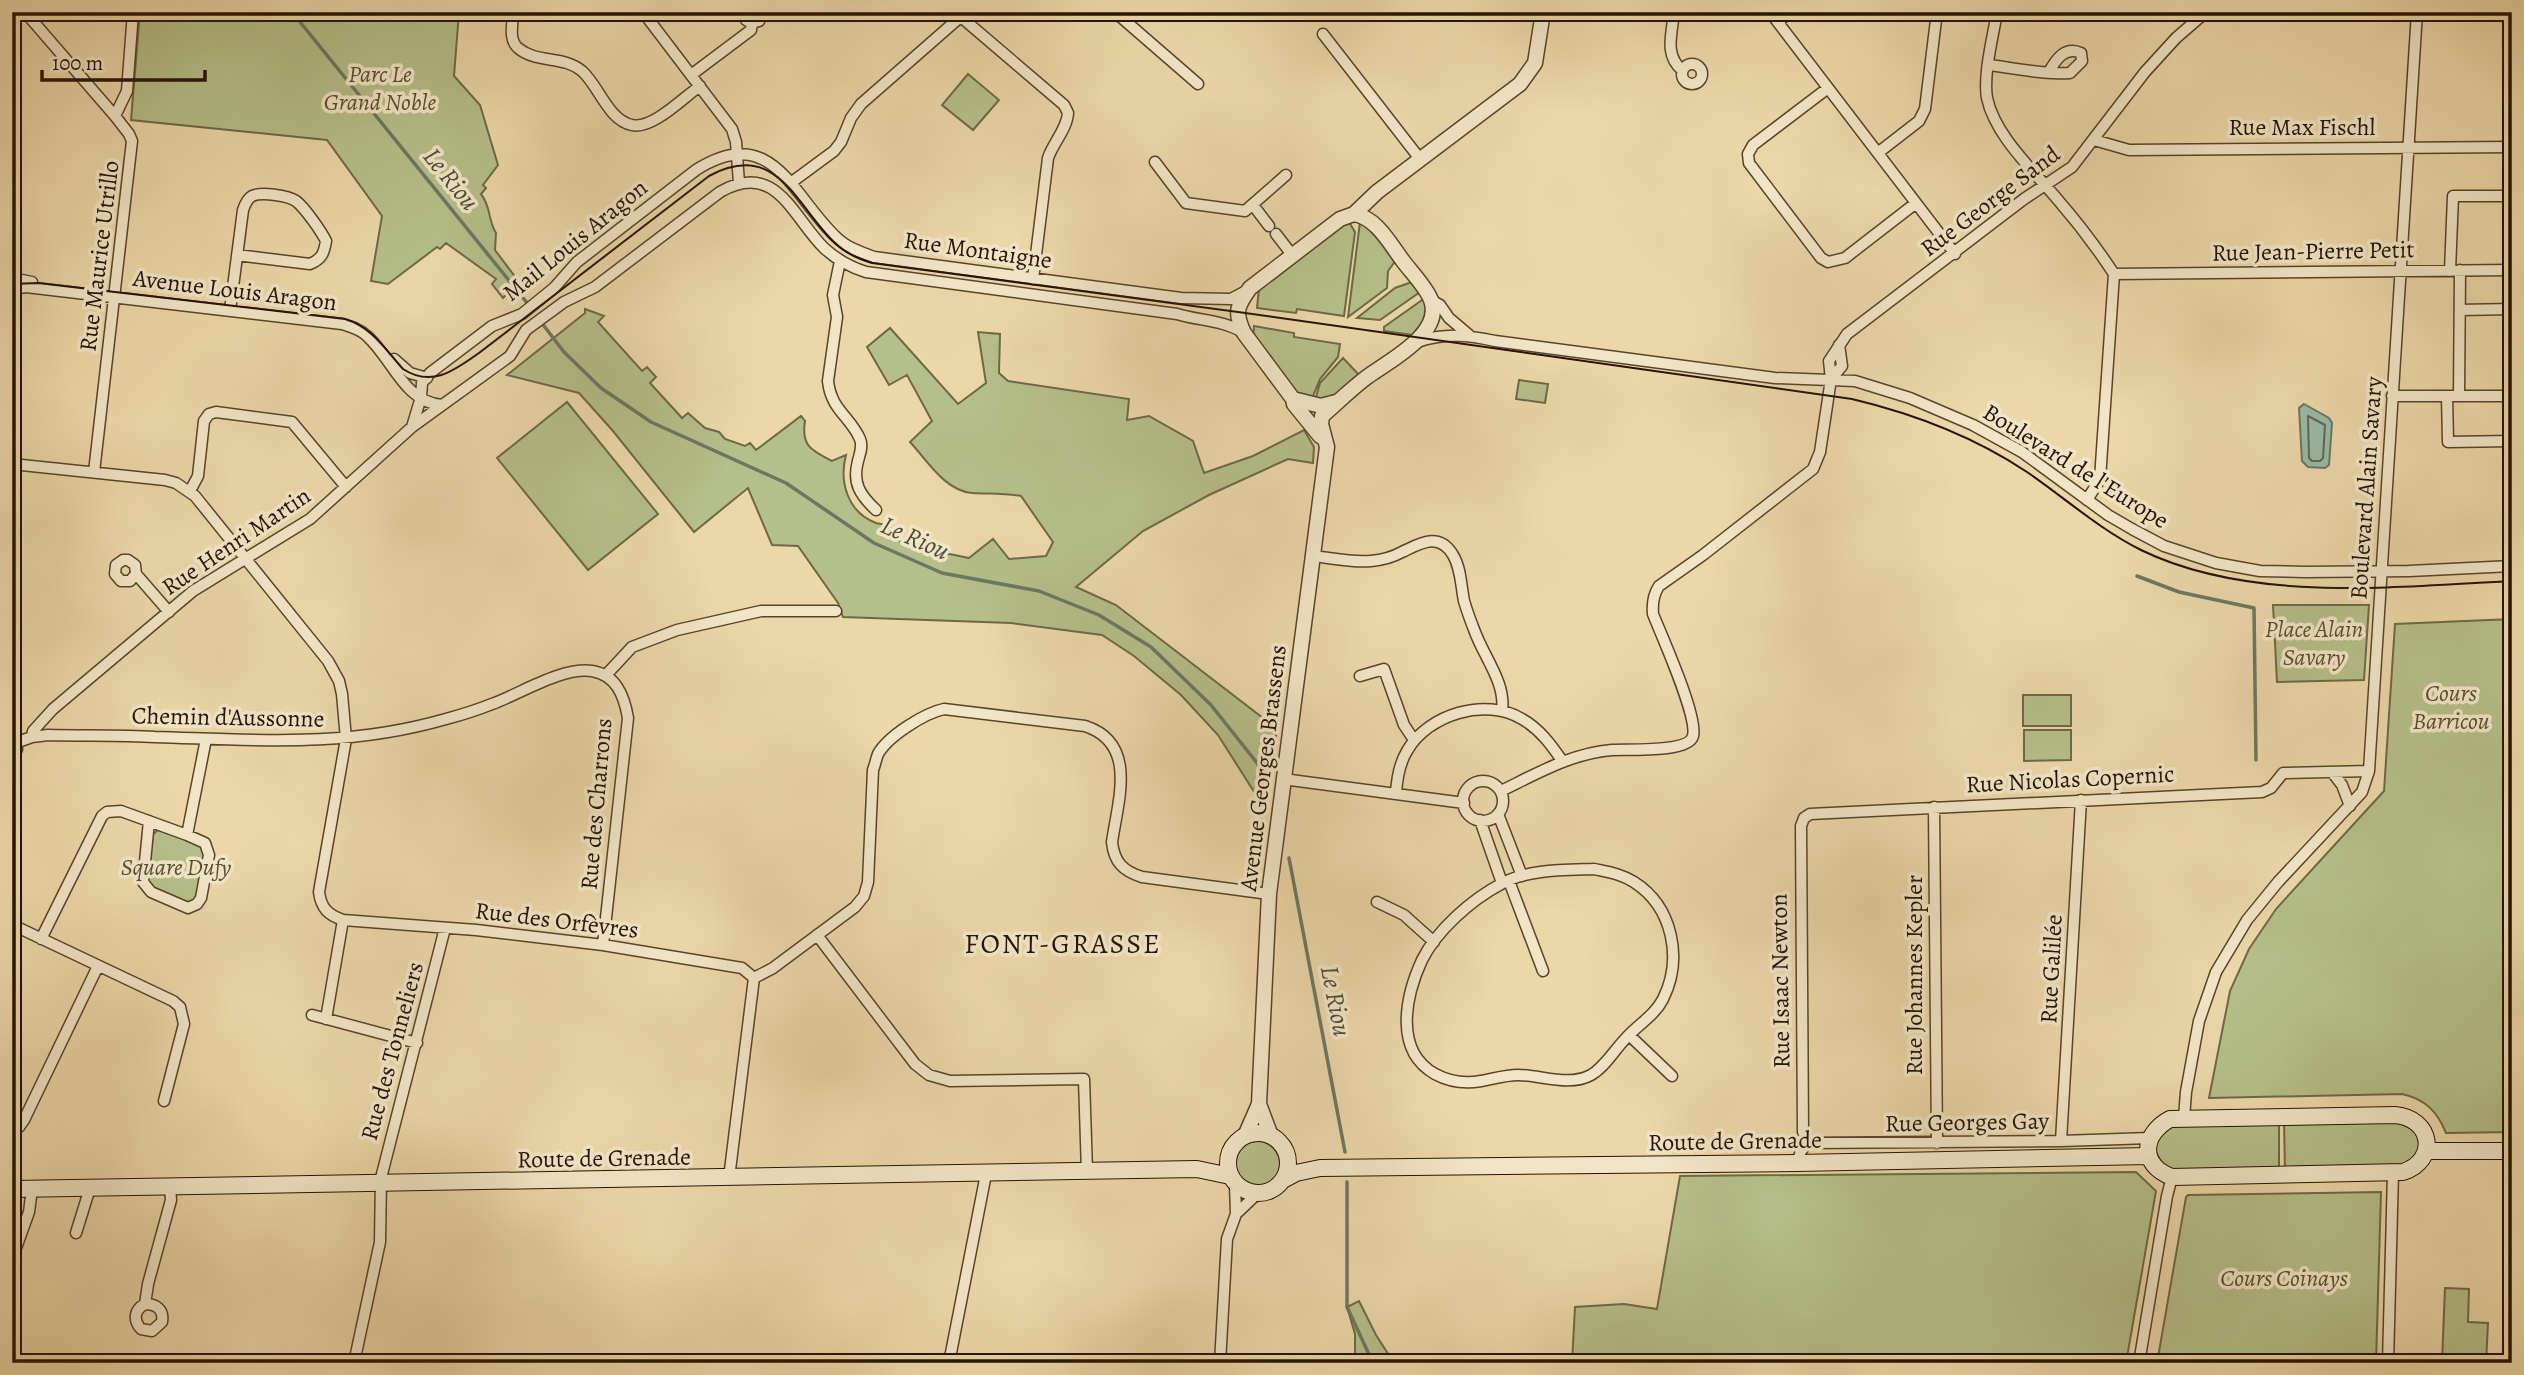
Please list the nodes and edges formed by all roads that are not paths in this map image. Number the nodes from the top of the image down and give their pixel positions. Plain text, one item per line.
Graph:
1 (25, 12) edge
2 (134, 12) edge
3 (513, 12) edge
4 (643, 12) edge
5 (744, 12) edge
6 (763, 12) edge
7 (1115, 12) edge
8 (1543, 12) edge
9 (1674, 12) edge
10 (1770, 12) edge
11 (1790, 12) edge
12 (1937, 12) edge
13 (1997, 12) edge
14 (2206, 12) edge
15 (2417, 12) edge
16 (964, 15) edge
17 (1777, 22) junction
18 (752, 23) junction
19 (1323, 34) dead end
20 (1989, 65) junction
21 (1682, 70) dead end
22 (2049, 72) dead end
23 (691, 75) junction
24 (1198, 84) dead end
25 (700, 86) junction
26 (1828, 88) junction
27 (115, 116) junction
28 (2094, 141) junction
29 (2409, 147) junction
30 (2512, 147) edge
31 (1879, 152) junction
32 (737, 154) junction
33 (1420, 159) junction
34 (1155, 162) dead end
35 (1286, 175) dead end
36 (792, 182) junction
37 (739, 183) junction
38 (2045, 186) junction
39 (2512, 196) edge
40 (1370, 200) junction
41 (1916, 203) junction
42 (1253, 205) junction
43 (1354, 214) junction
44 (1372, 221) junction
45 (1955, 254) junction
46 (237, 255) junction
47 (1293, 256) junction
48 (840, 261) junction
49 (2401, 270) junction
50 (2455, 270) junction
51 (2512, 270) edge
52 (2114, 274) junction
53 (12, 278) edge
54 (1033, 279) junction
55 (1250, 288) junction
56 (12, 289) edge
57 (115, 294) junction
58 (1431, 300) junction
59 (231, 307) junction
60 (2512, 309) edge
61 (2460, 310) junction
62 (1244, 333) junction
63 (1469, 335) junction
64 (1414, 343) junction
65 (427, 378) junction
66 (1831, 379) junction
67 (2392, 396) junction
68 (2447, 396) junction
69 (2459, 396) junction
70 (2512, 396) edge
71 (421, 397) junction
72 (1293, 399) junction
73 (1340, 401) junction
74 (442, 405) junction
75 (412, 427) junction
76 (1323, 436) junction
77 (2512, 441) edge
78 (12, 464) edge
79 (94, 472) junction
80 (346, 487) junction
81 (190, 491) junction
82 (2087, 500) junction
83 (876, 509) dead end
84 (1313, 556) junction
85 (247, 559) junction
86 (2512, 566) edge
87 (2381, 572) junction
88 (136, 574) dead end
89 (836, 611) dead end
90 (169, 612) junction
91 (606, 675) junction
92 (1360, 676) dead end
93 (1502, 711) junction
94 (49, 713) junction
95 (48, 735) junction
96 (32, 737) junction
97 (206, 739) junction
98 (346, 739) junction
99 (1414, 740) junction
100 (14, 744) edge
101 (12, 759) edge
102 (1563, 762) junction
103 (2369, 771) junction
104 (2332, 772) junction
105 (1283, 779) junction
106 (1501, 791) junction
107 (1396, 793) junction
108 (2081, 800) junction
109 (1464, 803) junction
110 (2350, 806) junction
111 (1934, 807) junction
112 (1498, 814) junction
113 (1804, 818) joint
114 (1480, 820) junction
115 (149, 821) junction
116 (187, 835) junction
117 (1522, 876) junction
118 (1506, 882) junction
119 (1269, 894) junction
120 (1377, 902) dead end
121 (343, 920) junction
122 (12, 928) edge
123 (445, 928) junction
124 (817, 935) junction
125 (41, 939) junction
126 (1434, 942) junction
127 (603, 945) junction
128 (98, 966) junction
129 (1544, 971) dead end
130 (754, 978) junction
131 (312, 1015) dead end
132 (326, 1019) junction
133 (1629, 1035) junction
134 (417, 1043) junction
135 (1672, 1076) dead end
136 (164, 1101) dead end
137 (1259, 1104) junction
138 (2184, 1118) junction
139 (12, 1129) edge
140 (1245, 1136) junction
141 (1271, 1136) junction
142 (2150, 1138) junction
143 (2062, 1141) junction
144 (1808, 1143) junction
145 (1937, 1143) junction
146 (1230, 1151) junction
147 (2426, 1151) junction
148 (2512, 1151) edge
149 (1287, 1154) junction
150 (2149, 1156) junction
151 (1797, 1163) junction
152 (1320, 1168) junction
153 (1197, 1169) junction
154 (1087, 1172) junction
155 (2393, 1173) junction
156 (986, 1174) junction
157 (2172, 1177) junction
158 (729, 1178) junction
159 (1233, 1180) junction
160 (1283, 1180) junction
161 (380, 1184) junction
162 (170, 1187) junction
163 (90, 1188) junction
164 (12, 1189) edge
165 (32, 1189) junction
166 (1257, 1194) junction
167 (1236, 1214) junction
168 (76, 1233) dead end
169 (12, 1259) edge
170 (145, 1304) dead end
171 (354, 1363) edge
172 (949, 1363) edge
173 (1220, 1363) edge
174 (2138, 1363) edge
175 (2388, 1363) edge

1 - 27 street, Rue Maurice Utrillo
2 - 27 street
3 - 25 street
4 - 23 street
5 - 18 street
6 - 18 street
7 - 24 street
8 - 33 street
9 - 21 street
10 - 17 street
11 - 17 street
12 - 31 street
13 - 20 street
14 - 28 street, Rue George Sand
15 - 29 street, Boulevard Alain Savary
16 - 36 street
16 - 54 street
17 - 26 street
18 - 23 street
19 - 33 street
20 - 22 street
20 - 38 street
23 - 25 street
25 - 32 street
26 - 31 street
26 - 41 street
27 - 57 street, Rue Maurice Utrillo
28 - 29 street, Rue Max Fischl
28 - 38 street, Rue George Sand
29 - 30 street, Rue Max Fischl
29 - 49 street, Boulevard Alain Savary
31 - 41 street
32 - 36 street, Rue Montaigne
32 - 37 street
32 - 65 street, Mail Louis Aragon
33 - 40 street
34 - 42 street
35 - 42 street
36 - 54 street, Rue Montaigne
37 - 48 street, Rue Montaigne
37 - 74 street, Mail Louis Aragon
38 - 45 street, Rue George Sand
38 - 52 street
39 - 50 street
40 - 43 street
40 - 44 street
41 - 45 street
42 - 47 street
43 - 44 street
43 - 47 street
44 - 58 street
45 - 66 street, Rue George Sand
46 - 46 street
46 - 59 street
47 - 55 street
48 - 62 street, Rue Montaigne
48 - 83 street
49 - 50 street, Rue Jean-Pierre Petit
49 - 52 street, Rue Jean-Pierre Petit
49 - 67 street, Boulevard Alain Savary
50 - 51 street, Rue Jean-Pierre Petit
50 - 61 street
52 - 82 street
53 - 57 street, Avenue Louis Aragon
54 - 55 street, Rue Montaigne
55 - 62 street
56 - 57 street, Avenue Louis Aragon
57 - 59 street, Avenue Louis Aragon
57 - 79 street, Rue Maurice Utrillo
58 - 63 street
58 - 64 street
59 - 65 street, Avenue Louis Aragon
59 - 71 street, Avenue Louis Aragon
60 - 61 street
61 - 69 street
62 - 72 street
63 - 64 street
63 - 66 street
64 - 73 street
65 - 71 street
66 - 82 street, Boulevard de l'Europe
66 - 102 street, Rue George Sand
67 - 68 street
67 - 87 street, Boulevard Alain Savary
68 - 69 street
68 - 77 street
69 - 70 street
71 - 74 street, Avenue Louis Aragon
71 - 75 street
72 - 73 street
72 - 76 street
73 - 76 street, Avenue Georges Brassens
74 - 75 street, Mail Louis Aragon
75 - 80 street, Rue Henri Martin
76 - 84 street, Avenue Georges Brassens
78 - 79 street
79 - 81 street
80 - 81 street
80 - 85 street, Rue Henri Martin
81 - 85 street
82 - 87 street, Boulevard de l'Europe
84 - 93 street
84 - 105 street, Avenue Georges Brassens
85 - 90 street, Rue Henri Martin
85 - 98 street
86 - 87 street, Boulevard de l'Europe
87 - 103 street, Boulevard Alain Savary
88 - 90 street
89 - 91 street
90 - 94 street, Rue Henri Martin
91 - 98 street, Chemin d'Aussonne
91 - 127 street, Rue des Charrons
92 - 99 street
93 - 99 street
93 - 102 street
94 - 95 street
94 - 96 street, Rue Henri Martin
95 - 96 street, Chemin d'Aussonne
95 - 97 street, Chemin d'Aussonne
96 - 100 street, Chemin d'Aussonne
97 - 98 street, Chemin d'Aussonne
97 - 116 street
98 - 121 street
99 - 107 street
100 - 101 street
102 - 106 street
103 - 104 street, Rue Nicolas Copernic
103 - 110 street, Boulevard Alain Savary
104 - 108 street, Rue Nicolas Copernic
104 - 110 street
105 - 107 street
105 - 119 street, Avenue Georges Brassens
106 - 109 street
106 - 112 street
107 - 109 street
108 - 111 street, Rue Nicolas Copernic
108 - 143 street, Rue Galilée
109 - 114 street
110 - 138 street, Boulevard Alain Savary
111 - 113 street, Rue Nicolas Copernic
111 - 145 street, Rue Johannes Kepler
112 - 114 street
112 - 117 street
113 - 144 street, Rue Isaac Newton
114 - 118 street
115 - 116 street
115 - 116 street
115 - 125 street
117 - 118 street
117 - 133 street
118 - 126 street
118 - 129 street
119 - 124 street
119 - 137 street, Avenue Georges Brassens
120 - 126 street
121 - 123 street, Rue des Orfèvres
121 - 132 street
122 - 125 street
123 - 127 street, Rue des Orfèvres
123 - 134 street, Rue des Tonneliers
124 - 130 street
124 - 154 street
125 - 128 street
126 - 133 street
127 - 130 street, Rue des Orfèvres
128 - 136 street
128 - 139 street
130 - 158 street
131 - 132 street
132 - 134 street
133 - 135 street
134 - 161 street, Rue des Tonneliers
137 - 140 street, Avenue Georges Brassens
137 - 141 street, Avenue Georges Brassens
138 - 142 main road
138 - 147 main road
140 - 141 main road
140 - 146 main road
141 - 149 main road
142 - 143 street, Rue Georges Gay
142 - 150 main road
143 - 145 street, Rue Georges Gay
144 - 145 street, Rue Georges Gay
144 - 151 street
146 - 153 main road
146 - 159 main road
147 - 148 main road
147 - 155 main road
149 - 152 main road
149 - 160 main road
150 - 151 main road, Route de Grenade
150 - 157 main road
151 - 152 main road, Route de Grenade
152 - 160 main road
153 - 154 main road, Route de Grenade
153 - 159 main road
154 - 156 main road, Route de Grenade
155 - 157 main road
155 - 175 street
156 - 158 main road, Route de Grenade
156 - 172 street
157 - 174 street
158 - 161 main road, Route de Grenade
159 - 166 main road
159 - 167 street
160 - 166 main road
161 - 162 main road, Route de Grenade
161 - 171 street, Rue des Tonneliers
162 - 163 main road, Route de Grenade
162 - 170 street
163 - 165 main road, Route de Grenade
163 - 168 street
164 - 165 main road, Route de Grenade
165 - 169 street
166 - 167 street
167 - 173 street

